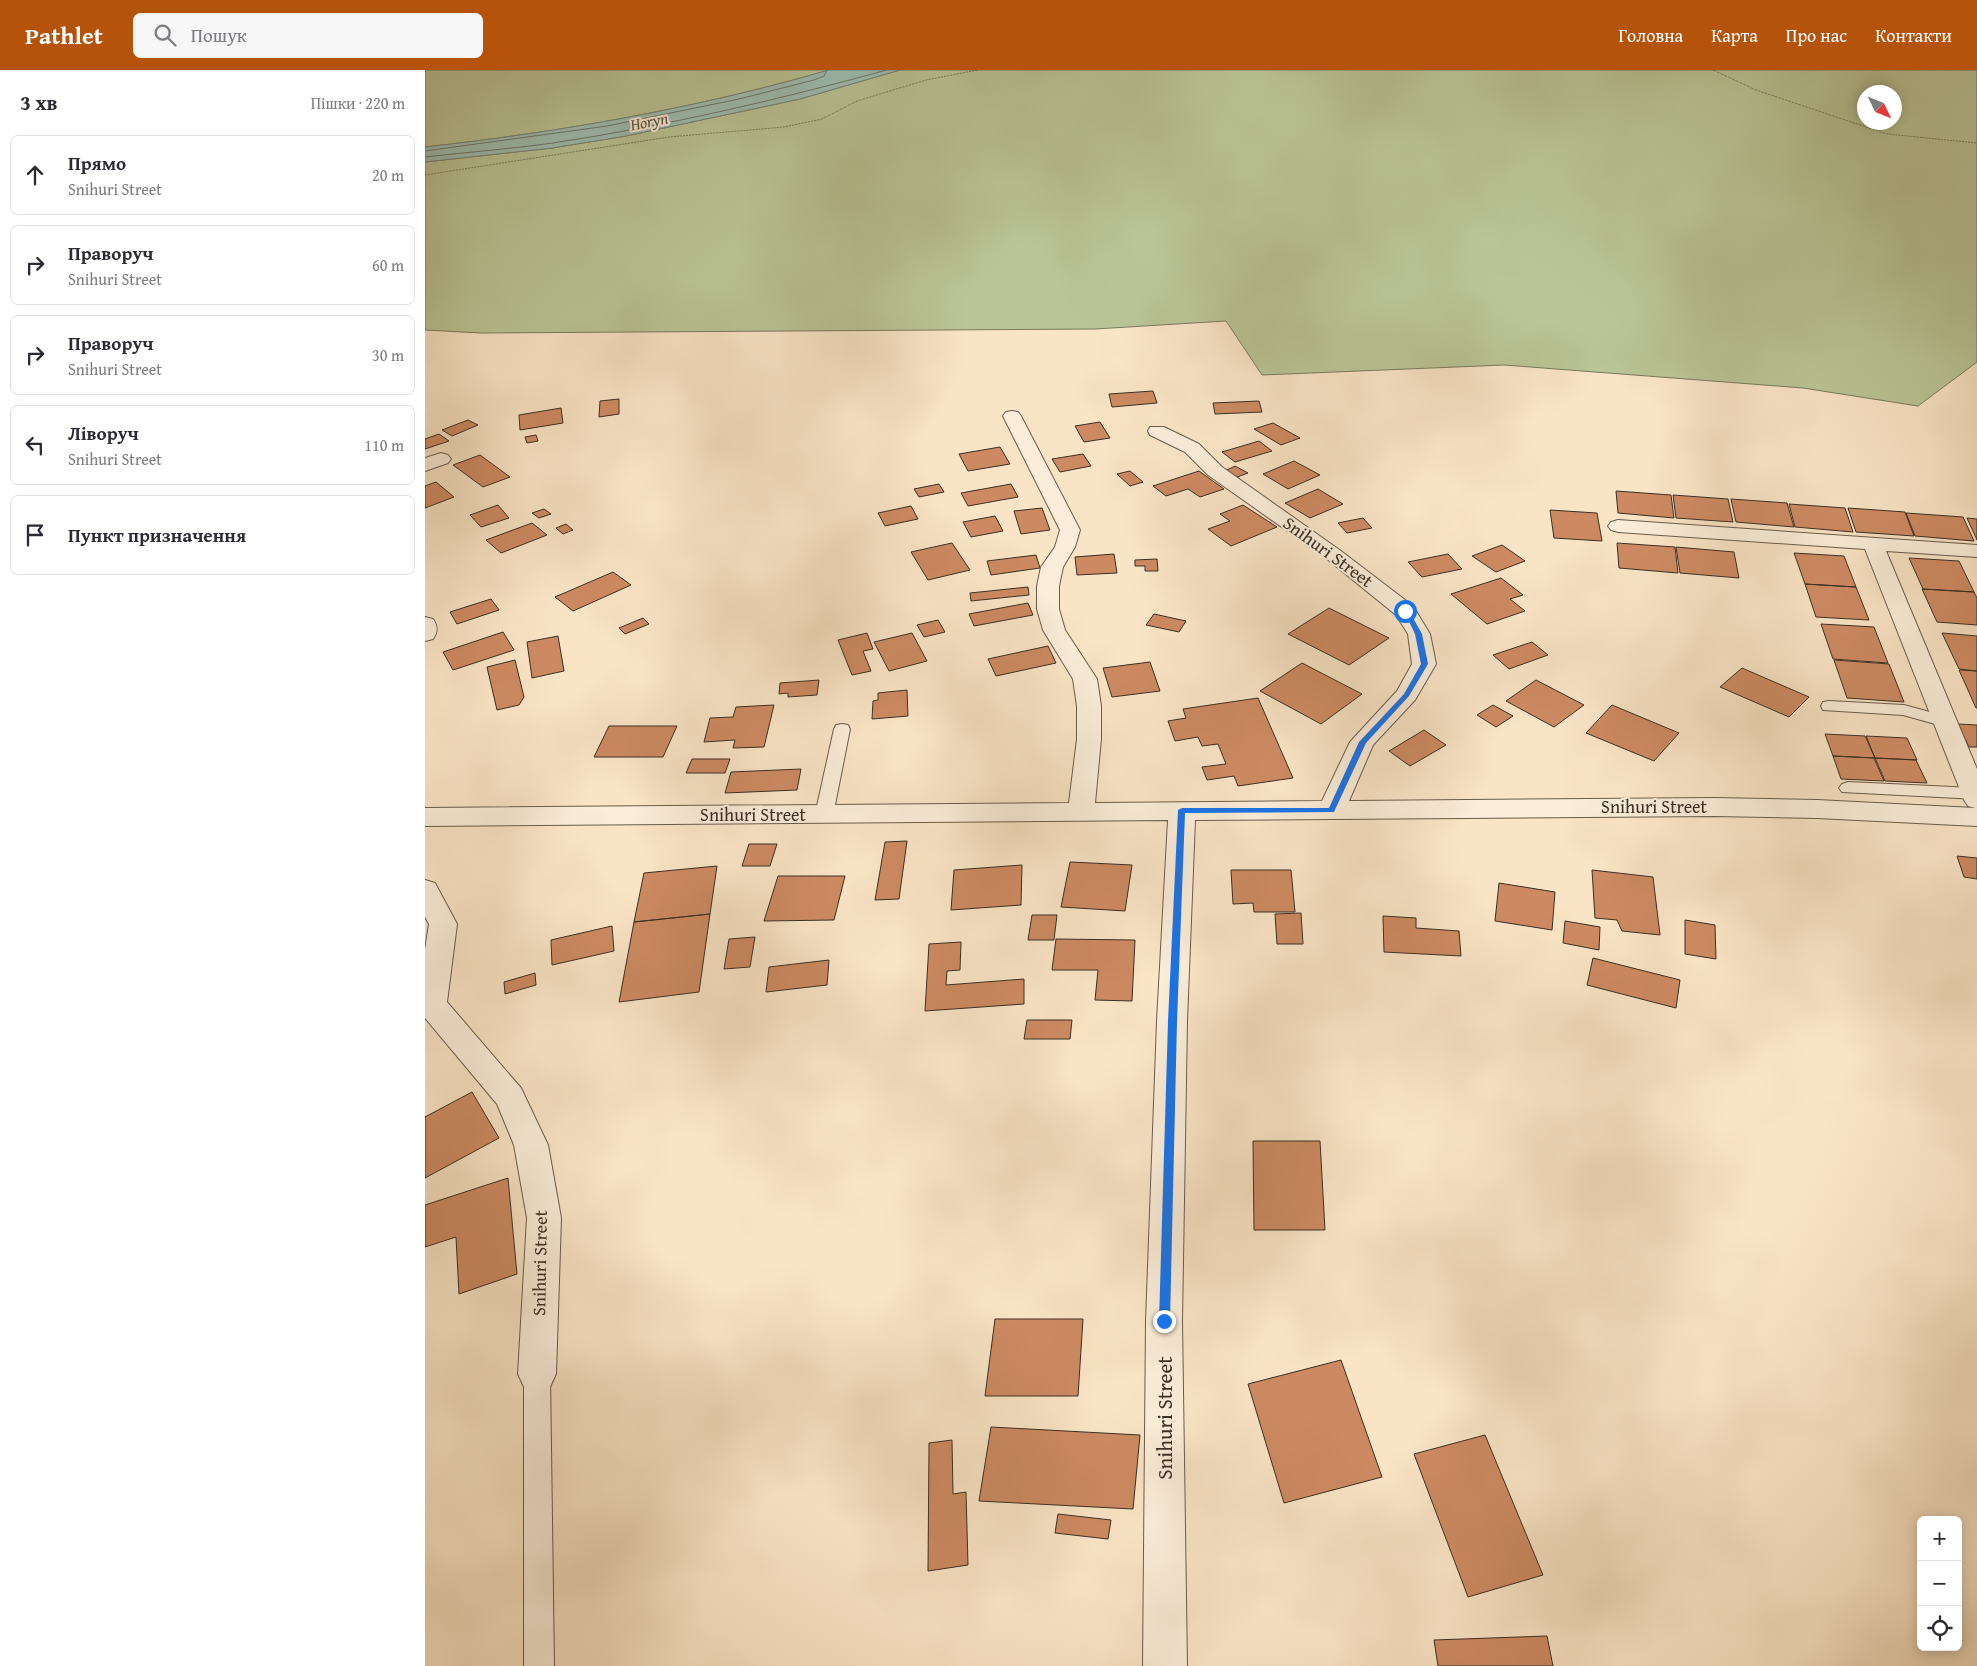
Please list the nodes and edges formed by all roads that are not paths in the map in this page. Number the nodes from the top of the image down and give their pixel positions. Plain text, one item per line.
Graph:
1 (1012, 416) dead end
2 (1157, 431) dead end
3 (1618, 526) dead end
4 (1873, 544) junction
5 (1977, 551) edge
6 (425, 624) edge
7 (425, 634) edge
8 (1829, 706) dead end
9 (1946, 722) junction
10 (842, 729) dead end
11 (1848, 788) dead end
12 (1976, 804) edge
13 (1182, 810) junction
14 (1331, 811) junction
15 (1081, 812) junction
16 (824, 815) junction
17 (425, 817) edge
18 (425, 890) edge
19 (429, 1008) edge
20 (537, 1374) joint
21 (539, 1666) edge
22 (1165, 1666) edge

1 - 15 street
2 - 14 street, Snihuri Street
3 - 4 street
4 - 5 street
4 - 9 street
6 - 7 street
8 - 9 lane
9 - 12 street
10 - 16 lane
11 - 12 lane
12 - 14 street, Snihuri Street
13 - 14 street, Snihuri Street
13 - 15 street, Snihuri Street
13 - 22 street, Snihuri Street
15 - 16 street, Snihuri Street
16 - 17 street, Snihuri Street
18 - 19 street, Snihuri Street
19 - 20 street, Snihuri Street
20 - 21 lane

